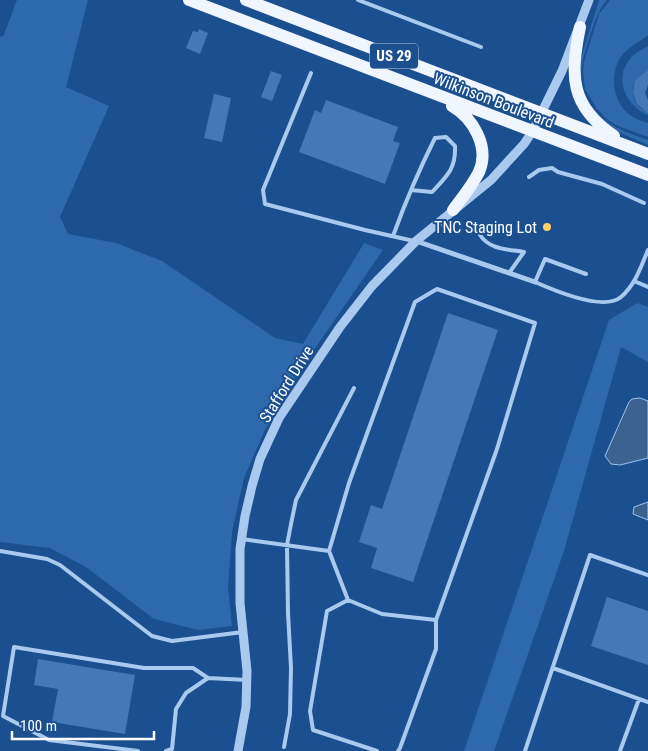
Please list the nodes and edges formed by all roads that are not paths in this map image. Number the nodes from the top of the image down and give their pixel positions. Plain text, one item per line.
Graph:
1 (189, 0) edge
2 (246, 0) edge
3 (358, 0) edge
4 (590, 0) edge
5 (580, 27) junction
6 (481, 47) dead end
7 (311, 73) dead end
8 (426, 91) junction
9 (542, 113) junction
10 (532, 132) junction
11 (642, 151) edge
12 (648, 176) edge
13 (529, 177) dead end
14 (411, 190) junction
15 (644, 203) dead end
16 (453, 210) junction
17 (393, 236) junction
18 (480, 236) dead end
19 (416, 241) junction
20 (648, 253) edge
21 (509, 274) junction
22 (586, 274) dead end
23 (634, 281) junction
24 (535, 282) junction
25 (648, 288) edge
26 (354, 388) dead end
27 (242, 540) junction
28 (287, 545) junction
29 (329, 551) junction
30 (0, 552) edge
31 (648, 575) edge
32 (348, 600) junction
33 (436, 620) junction
34 (243, 632) junction
35 (553, 668) junction
36 (208, 678) junction
37 (247, 680) junction
38 (639, 699) junction
39 (648, 702) edge
40 (284, 747) dead end
41 (138, 751) edge
42 (166, 751) edge
43 (238, 751) edge
44 (377, 751) edge
45 (398, 751) edge
46 (525, 751) edge
47 (620, 751) edge

1 - 8 main road, Wilkinson Boulevard / US 29
2 - 9 main road, Wilkinson Boulevard / US 29
3 - 6 lane
4 - 5 street, Stafford Drive
5 - 9 street, Stafford Drive
5 - 11 main road
7 - 17 lane
8 - 10 main road, Wilkinson Boulevard / US 29
8 - 16 main road
9 - 10 street, Stafford Drive
9 - 11 main road, Wilkinson Boulevard / US 29
10 - 12 main road, Wilkinson Boulevard / US 29
10 - 16 street, Stafford Drive
13 - 15 lane
14 - 14 lane
14 - 17 lane
16 - 19 street, Stafford Drive
17 - 19 lane
18 - 21 lane
19 - 21 street
19 - 27 street, Stafford Drive
20 - 23 lane
21 - 24 street
22 - 24 lane
23 - 24 lane
23 - 25 lane
26 - 28 lane
27 - 28 lane
27 - 34 street, Stafford Drive
28 - 29 lane
28 - 40 lane
29 - 32 lane
29 - 33 lane
30 - 34 lane
31 - 35 lane
32 - 33 lane
32 - 44 lane
33 - 45 lane
34 - 37 street, Stafford Drive
35 - 38 lane
35 - 46 lane
36 - 37 lane
36 - 41 lane
36 - 42 lane
37 - 43 street, Stafford Drive
38 - 39 lane
38 - 47 lane

